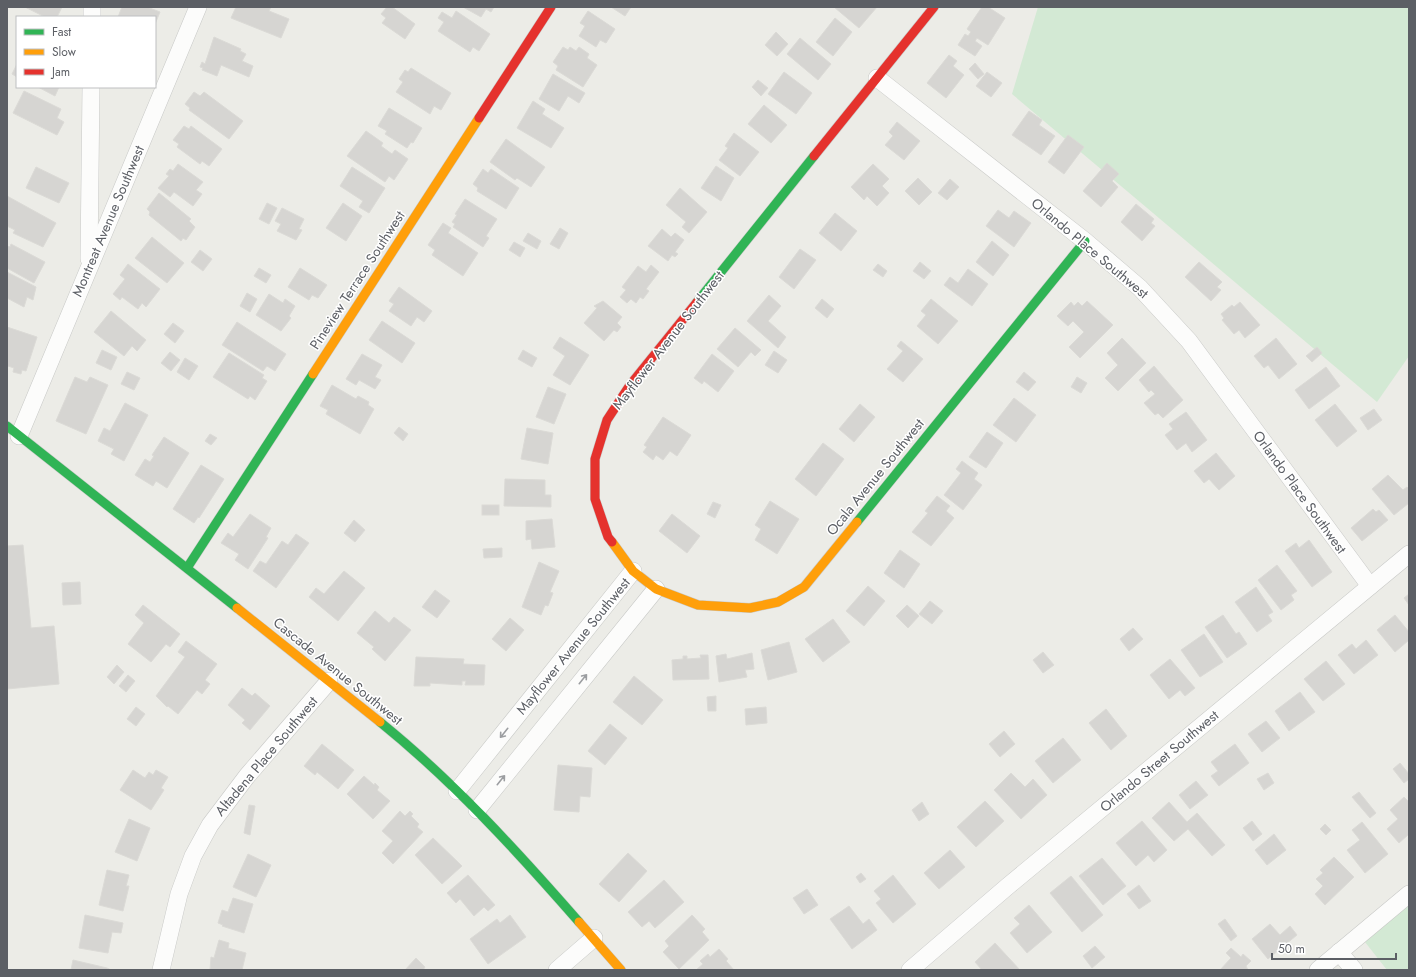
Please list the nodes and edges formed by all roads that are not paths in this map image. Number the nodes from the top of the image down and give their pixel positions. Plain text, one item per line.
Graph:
1 (198, 7) edge
2 (551, 7) edge
3 (934, 7) edge
4 (877, 78) junction
5 (92, 88) edge
6 (1085, 241) junction
7 (89, 267) junction
8 (13, 431) edge
9 (1409, 554) edge
10 (187, 568) junction
11 (633, 571) junction
12 (1370, 586) junction
13 (656, 589) junction
14 (329, 681) junction
15 (457, 792) junction
16 (477, 810) junction
17 (1409, 894) edge
18 (594, 938) junction
19 (1339, 952) junction
20 (161, 970) edge
21 (557, 970) edge
22 (621, 970) edge
23 (910, 970) edge
24 (1318, 970) edge
25 (1354, 970) edge

1 - 7 street, Montreat Avenue Southwest
2 - 10 street, Pineview Terrace Southwest
3 - 4 street, Mayflower Avenue Southwest
4 - 6 street, Orlando Place Southwest
4 - 11 street, Mayflower Avenue Southwest
5 - 7 street
6 - 12 street, Orlando Place Southwest
6 - 13 street, Ocala Avenue Southwest
7 - 8 street, Montreat Avenue Southwest
8 - 10 street, Cascade Avenue Southwest
9 - 12 street, Orlando Street Southwest
10 - 14 street, Cascade Avenue Southwest
11 - 13 street, Ocala Avenue Southwest
11 -> 15 street, Mayflower Avenue Southwest
12 - 23 street, Orlando Street Southwest
16 -> 13 street, Mayflower Avenue Southwest
14 - 15 street, Cascade Avenue Southwest
14 - 20 street, Altadena Place Southwest
15 - 16 street, Cascade Avenue Southwest
16 - 18 street, Cascade Avenue Southwest
17 - 19 street
18 - 21 street
18 - 22 street, Cascade Avenue Southwest
19 - 24 street
19 - 25 street

